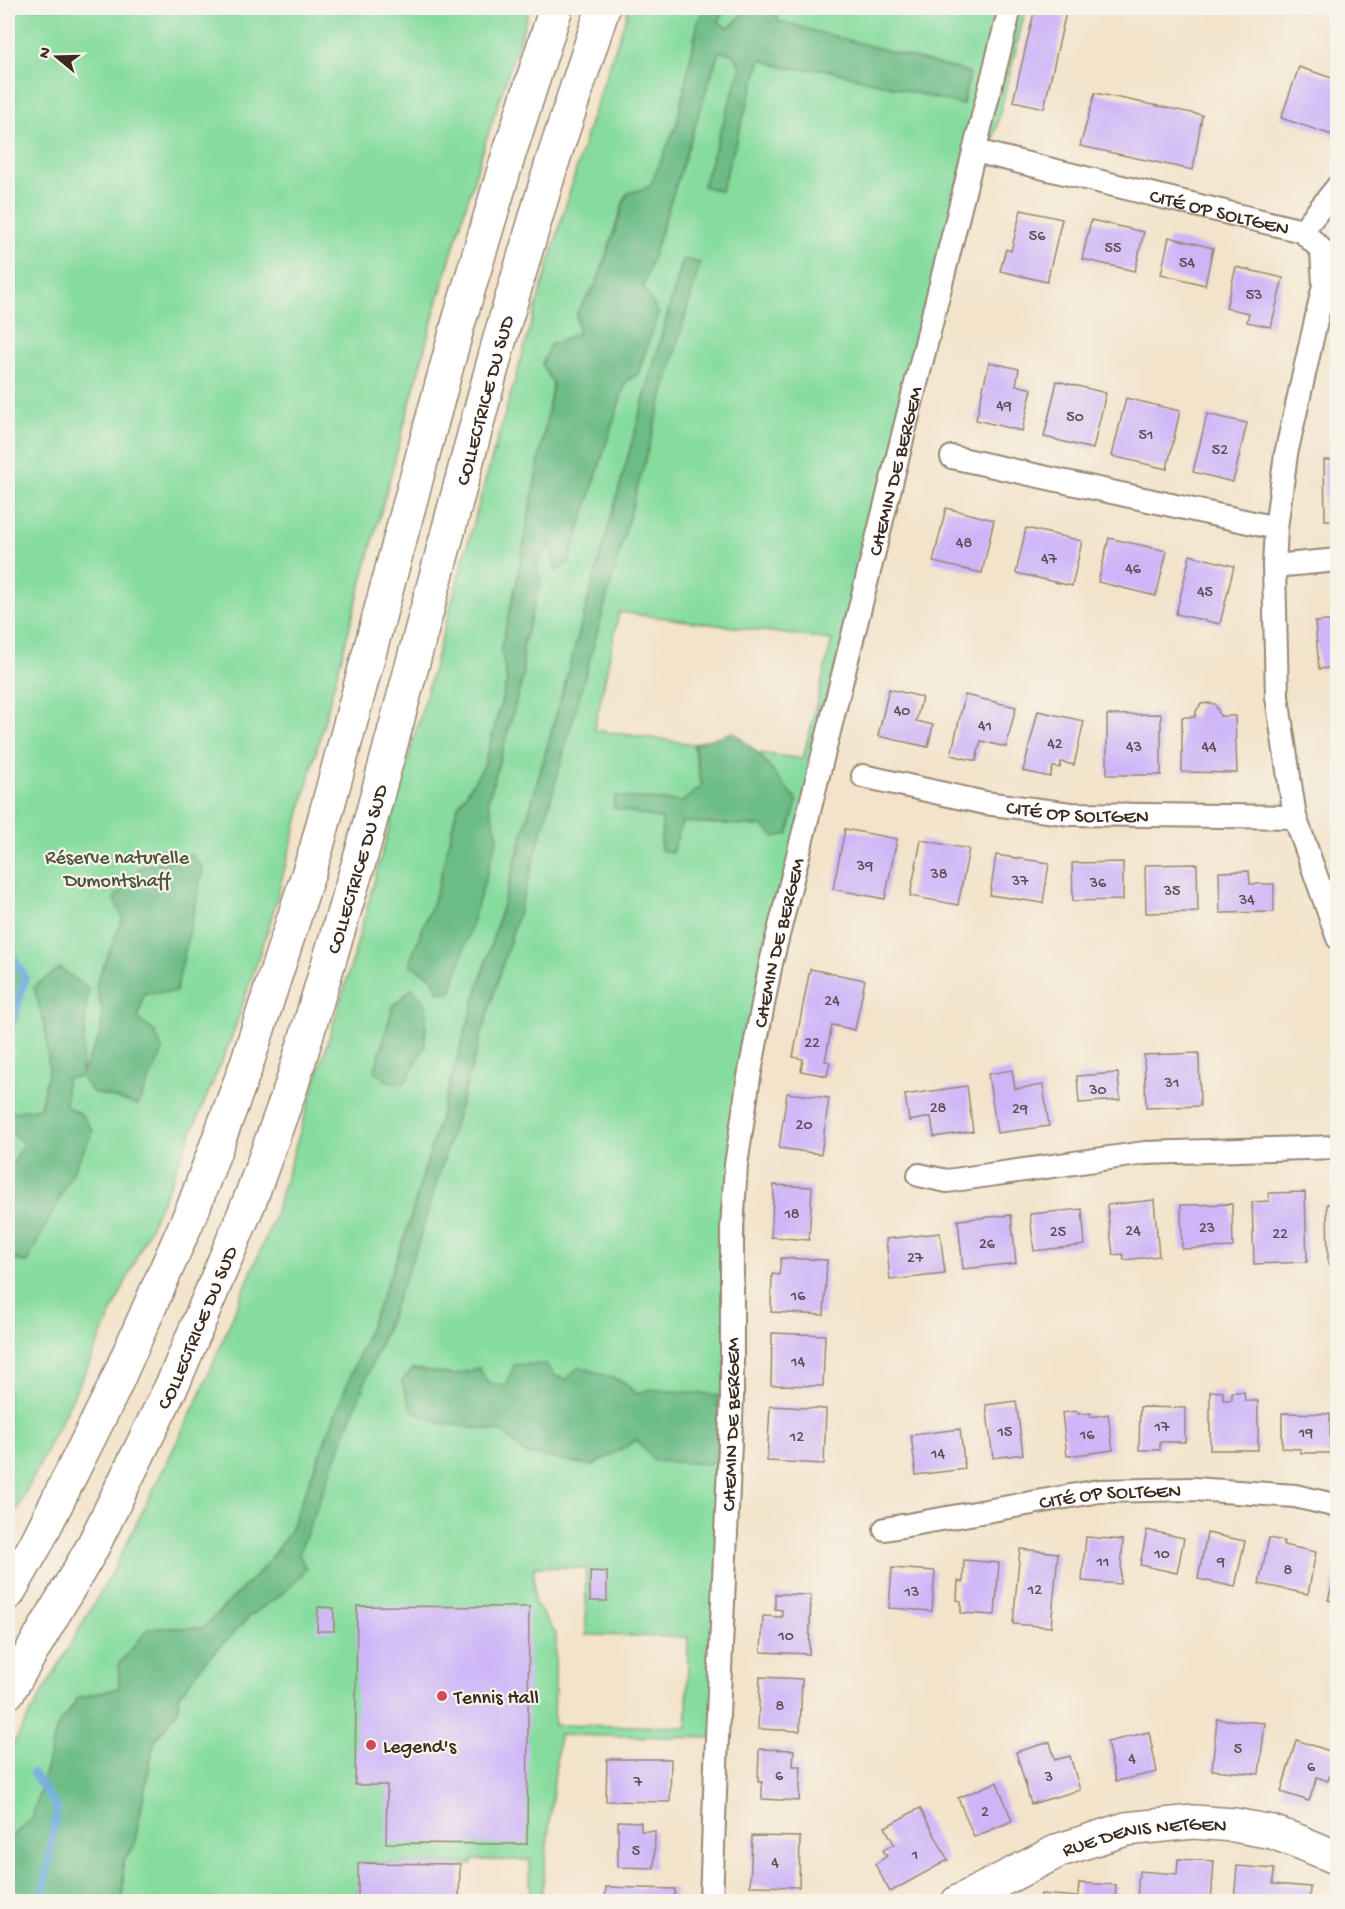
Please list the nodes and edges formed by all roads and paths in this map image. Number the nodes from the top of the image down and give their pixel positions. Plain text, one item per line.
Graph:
1 (556, 8) edge
2 (603, 8) edge
3 (1010, 8) edge
4 (975, 151) junction
5 (1338, 186) edge
6 (1302, 231) junction
7 (952, 457) dead end
8 (1276, 528) junction
9 (1338, 560) edge
10 (1274, 566) junction
11 (863, 776) dead end
12 (1295, 817) junction
13 (1331, 898) edge
14 (1338, 938) edge
15 (1338, 1147) edge
16 (920, 1175) dead end
17 (1338, 1506) edge
18 (885, 1529) dead end
19 (8, 1593) edge
20 (10, 1690) edge
21 (1338, 1858) edge
22 (711, 1902) edge
23 (958, 1902) edge

1 - 19 main road
2 - 20 main road, COLLECTRICE DU SUD
3 - 4 street, CHEMIN DE BERGEM
4 - 6 street, CITÉ OP SOLTGEN
4 - 22 street, CHEMIN DE BERGEM
5 - 6 street
6 - 8 street, CITÉ OP SOLTGEN
7 - 8 street
8 - 10 street, CITÉ OP SOLTGEN
9 - 10 street
10 - 12 street, CITÉ OP SOLTGEN
11 - 12 street, CITÉ OP SOLTGEN
12 - 13 street, CITÉ OP SOLTGEN
13 - 14 street, CITÉ OP SOLTGEN
15 - 16 street
17 - 18 street, CITÉ OP SOLTGEN
21 - 23 main road, RUE DENIS NETGEN

